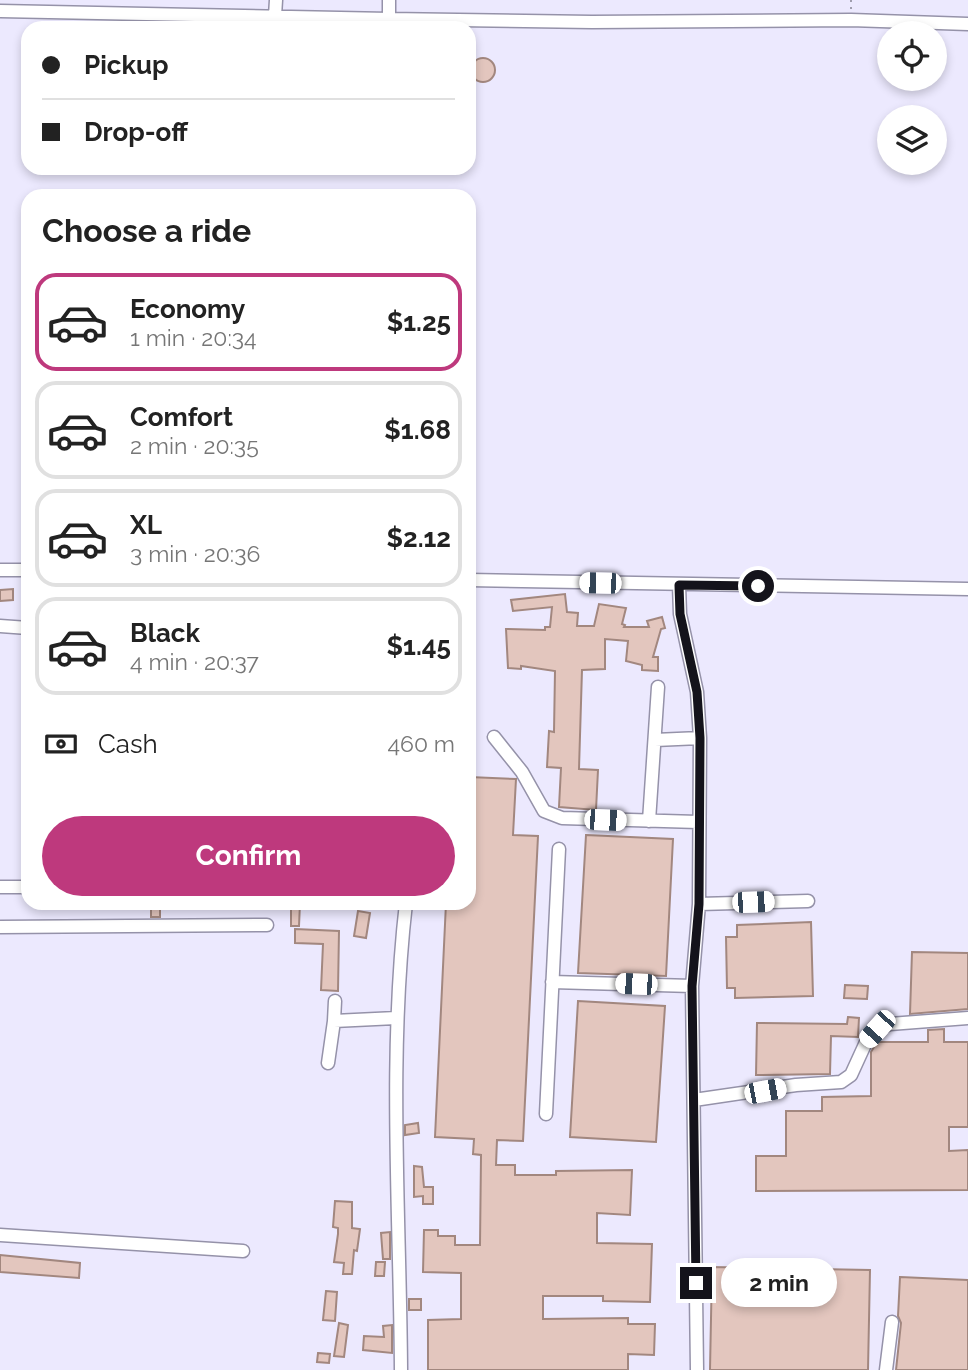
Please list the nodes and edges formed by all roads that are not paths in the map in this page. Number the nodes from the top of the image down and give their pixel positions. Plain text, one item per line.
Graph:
1 (155, 0) edge
2 (276, 0) edge
3 (389, 0) edge
4 (0, 11) edge
5 (153, 14) junction
6 (275, 16) junction
7 (389, 19) junction
8 (968, 24) edge
9 (0, 570) edge
10 (21, 570) edge
11 (476, 580) edge
12 (679, 585) junction
13 (968, 589) edge
14 (0, 626) edge
15 (21, 628) edge
16 (658, 687) dead end
17 (494, 737) dead end
18 (700, 738) junction
19 (655, 740) junction
20 (649, 821) junction
21 (698, 822) junction
22 (559, 849) dead end
23 (0, 887) edge
24 (21, 887) edge
25 (808, 901) dead end
26 (699, 904) junction
27 (405, 910) edge
28 (267, 925) dead end
29 (0, 927) edge
30 (552, 982) junction
31 (692, 986) junction
32 (335, 1001) dead end
33 (396, 1018) junction
34 (968, 1018) edge
35 (334, 1021) junction
36 (328, 1063) dead end
37 (694, 1100) junction
38 (546, 1114) dead end
39 (0, 1235) edge
40 (243, 1251) dead end
41 (892, 1322) dead end
42 (401, 1370) edge
43 (697, 1370) edge
44 (886, 1370) edge

1 - 5 street
2 - 6 street
3 - 7 street
4 - 5 street
5 - 6 street
6 - 7 street
7 - 8 street
9 - 10 street
11 - 12 street
12 - 13 street
12 - 18 street
14 - 15 street
16 - 19 street
17 - 20 street
18 - 19 street
18 - 21 street
19 - 20 street
20 - 21 street
21 - 26 street
22 - 30 street
23 - 24 street
25 - 26 street
26 - 31 street
27 - 33 street
28 - 29 street
30 - 31 street
30 - 38 street
31 - 37 street
32 - 35 street
33 - 35 street
33 - 42 street
34 - 37 street
35 - 36 street
37 - 43 street
39 - 40 street
41 - 44 street

